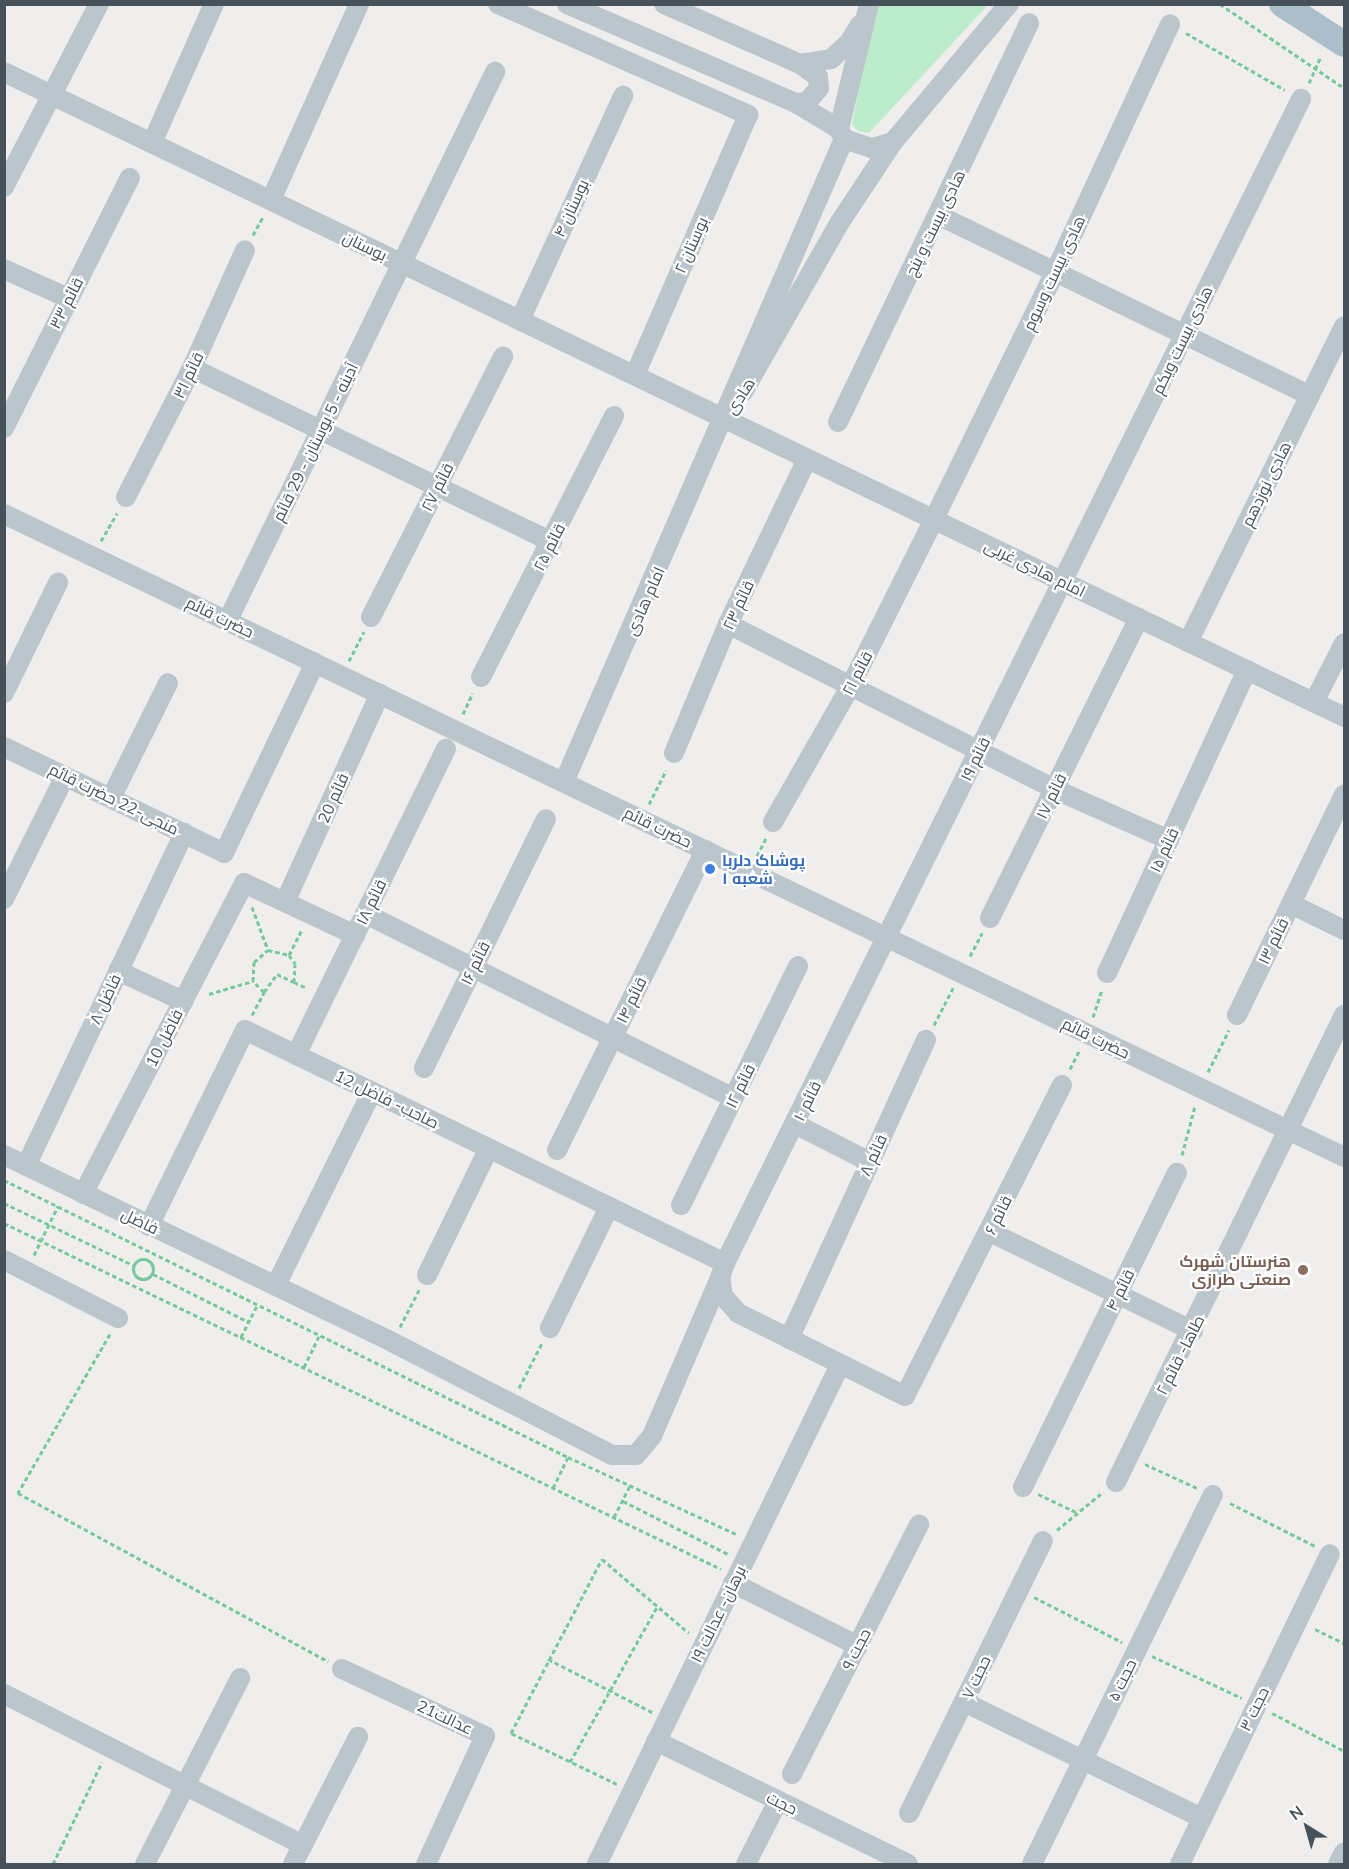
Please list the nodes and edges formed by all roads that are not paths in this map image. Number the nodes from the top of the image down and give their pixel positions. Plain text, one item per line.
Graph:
1 (99, 4) edge
2 (214, 4) edge
3 (359, 4) edge
4 (498, 4) edge
5 (567, 4) edge
6 (664, 4) edge
7 (1009, 4) edge
8 (1282, 4) edge
9 (868, 9) edge
10 (1029, 23) dead end
11 (1170, 24) road end
12 (1338, 40) edge
13 (800, 64) junction
14 (4, 72) edge
15 (495, 72) dead end
16 (54, 96) junction
17 (623, 96) dead end
18 (1301, 99) road end
19 (796, 103) junction
20 (842, 134) junction
21 (893, 142) junction
22 (152, 143) junction
23 (130, 178) dead end
24 (4, 187) edge
25 (271, 200) junction
26 (940, 216) junction
27 (245, 250) road end
28 (403, 264) junction
29 (4, 269) edge
30 (1055, 272) junction
31 (68, 298) junction
32 (520, 320) junction
33 (1344, 326) edge
34 (1184, 335) junction
35 (503, 357) dead end
36 (192, 368) junction
37 (634, 375) junction
38 (1310, 396) junction
39 (614, 416) dead end
40 (725, 419) junction
41 (838, 422) dead end
42 (4, 428) edge
43 (321, 430) junction
44 (807, 459) junction
45 (438, 486) junction
46 (126, 497) road end
47 (4, 514) edge
48 (934, 519) junction
49 (552, 542) junction
50 (1063, 582) junction
51 (58, 583) dead end
52 (371, 617) road end
53 (1139, 618) junction
54 (228, 621) junction
55 (728, 624) junction
56 (1188, 642) junction
57 (1344, 644) edge
58 (315, 663) junction
59 (1247, 670) junction
60 (481, 678) road end
61 (168, 683) dead end
62 (850, 687) junction
63 (4, 693) edge
64 (380, 694) junction
65 (1314, 702) junction
66 (1344, 717) edge
67 (4, 747) edge
68 (446, 749) dead end
69 (979, 752) junction
70 (674, 753) road end
71 (65, 776) junction
72 (564, 782) junction
73 (1054, 789) junction
74 (1344, 795) edge
75 (111, 798) junction
76 (546, 819) dead end
77 (773, 822) road end
78 (184, 833) junction
79 (1169, 840) junction
80 (705, 850) junction
81 (4, 899) edge
82 (285, 902) junction
83 (1291, 904) junction
84 (366, 914) junction
85 (990, 918) road end
86 (1344, 930) edge
87 (355, 934) junction
88 (888, 938) junction
89 (798, 966) dead end
90 (473, 967) junction
91 (118, 971) junction
92 (1107, 973) road end
93 (183, 1001) junction
94 (1237, 1015) road end
95 (1344, 1015) edge
96 (612, 1037) junction
97 (926, 1040) road end
98 (296, 1055) junction
99 (424, 1068) dead end
100 (1062, 1084) road end
101 (372, 1092) junction
102 (734, 1098) junction
103 (795, 1124) junction
104 (1290, 1130) junction
105 (489, 1148) junction
106 (557, 1150) dead end
107 (4, 1155) edge
108 (1344, 1157) edge
109 (870, 1162) junction
110 (26, 1166) junction
111 (1177, 1173) road end
112 (84, 1194) junction
113 (681, 1205) dead end
114 (609, 1207) junction
115 (149, 1226) junction
116 (990, 1232) junction
117 (4, 1260) edge
118 (722, 1271) junction
119 (427, 1275) road end
120 (276, 1285) junction
121 (1118, 1294) junction
122 (118, 1318) road end
123 (550, 1328) road end
124 (1193, 1331) junction
125 (789, 1339) junction
126 (840, 1365) junction
127 (511, 1406) joint
128 (1116, 1482) road end
129 (1023, 1487) road end
130 (1213, 1495) road end
131 (919, 1525) dead end
132 (1043, 1541) road end
133 (1330, 1554) road end
134 (737, 1574) junction
135 (858, 1646) junction
136 (342, 1669) road end
137 (240, 1678) dead end
138 (4, 1694) edge
139 (964, 1702) junction
140 (358, 1737) dead end
141 (656, 1741) junction
142 (1083, 1760) junction
143 (792, 1774) dead end
144 (185, 1785) junction
145 (778, 1801) junction
146 (909, 1813) dead end
147 (1200, 1817) junction
148 (303, 1845) junction
149 (1344, 1852) edge
150 (896, 1862) edge
151 (145, 1864) edge
152 (293, 1864) edge
153 (426, 1864) edge
154 (597, 1864) edge
155 (746, 1864) edge
156 (1032, 1864) edge
157 (1180, 1864) edge
158 (1338, 1864) edge

1 - 16 street
2 - 22 street
3 - 25 street
4 - 37 street, بوستان ۲
5 - 19 street
6 - 13 street
7 - 21 street, هادی
8 - 12 main road
9 - 13 street
9 - 20 street, هادی
10 - 26 street, هادی بیست و پنج
11 - 30 street, هادی بیست وسوم
13 - 19 street
14 - 16 street, بوستان
15 - 28 street, آدینه - 5 بوستان - 29 قائم
16 - 22 street, بوستان
16 - 24 street
17 - 32 street, بوستان ۴
18 - 34 street, هادی بیست ویکم
19 - 20 street
20 - 21 street
20 - 40 street, هادی
21 - 40 street, هادی
22 - 25 street, بوستان
23 - 31 street, قائم ۳۳
25 - 28 street, بوستان
26 - 30 street
26 - 41 street, هادی بیست و پنج
27 - 36 street, قائم ۳۱
28 - 32 street, بوستان
28 - 43 street, آدینه - 5 بوستان - 29 قائم
29 - 31 street
30 - 34 street
30 - 48 street, هادی بیست وسوم
31 - 42 street, قائم ۳۳
32 - 37 street, بوستان
33 - 38 street, هادی نوزدهم
34 - 38 street
34 - 50 street, هادی بیست ویکم
35 - 45 street, قائم ۲۷
36 - 43 street
36 - 46 street, قائم ۳۱
37 - 40 street, بوستان
38 - 56 street, هادی نوزدهم
39 - 49 street, قائم ۲۵
40 - 44 street, امام هادی غربی
40 - 72 street, امام هادی
43 - 45 street
43 - 54 street, آدینه - 5 بوستان - 29 قائم
44 - 48 street, امام هادی غربی
44 - 55 street, قائم ۲۳
45 - 49 street
45 - 52 street, قائم ۲۷
47 - 54 street, حضرت قائم
48 - 50 street, امام هادی غربی
48 - 62 street, قائم ۲۱
49 - 60 street, قائم ۲۵
50 - 53 street, امام هادی غربی
50 - 69 street, قائم ۱۹
51 - 63 street
53 - 56 street, امام هادی غربی
53 - 73 street, قائم ۱۷
54 - 58 street, حضرت قائم
55 - 62 street
55 - 70 street, قائم ۲۳
56 - 59 street, امام هادی غربی
57 - 65 street
58 - 64 street, حضرت قائم
58 - 78 street, منجی-22 حضرت قائم
59 - 65 street, امام هادی غربی
59 - 79 street, قائم ۱۵
61 - 75 street
62 - 69 street
62 - 77 street, قائم ۲۱
64 - 72 street, حضرت قائم
64 - 82 street, قائم 20
65 - 66 street, امام هادی غربی
67 - 71 street, منجی-22 حضرت قائم
68 - 84 street, قائم ۱۸
69 - 73 street
69 - 88 street, قائم ۱۹
71 - 75 street, منجی-22 حضرت قائم
71 - 81 street
72 - 80 street, حضرت قائم
73 - 79 street
73 - 85 street, قائم ۱۷
74 - 83 street, قائم ۱۳
75 - 78 street, منجی-22 حضرت قائم
76 - 90 street, قائم ۱۶
78 - 91 street, فاضل ۸
79 - 92 street, قائم ۱۵
80 - 88 street, حضرت قائم
80 - 96 street, قائم ۱۴
82 - 87 street
82 - 93 street, فاضل 10
83 - 86 street
83 - 94 street, قائم ۱۳
84 - 87 street, قائم ۱۸
84 - 90 street
87 - 98 street, قائم ۱۸
88 - 103 street, قائم ۱۰
88 - 104 street, حضرت قائم
89 - 102 street, قائم ۱۲
90 - 96 street
90 - 99 street, قائم ۱۶
91 - 93 street
91 - 110 street, فاضل ۸
93 - 112 street, فاضل 10
95 - 104 street, طاها- قائم ۲
96 - 102 street
96 - 106 street, قائم ۱۴
97 - 109 street, قائم ۸
98 - 101 street, صاحب- فاضل 12
98 - 115 street, صاحب- فاضل 12
100 - 116 street, قائم ۶
101 - 105 street, صاحب- فاضل 12
101 - 120 street
102 - 113 street, قائم ۱۲
103 - 109 street
103 - 118 street, قائم ۱۰
104 - 108 street, حضرت قائم
104 - 124 street, طاها- قائم ۲
105 - 114 street, صاحب- فاضل 12
105 - 119 street
107 - 110 street, فاضل
109 - 125 street, قائم ۸
110 - 112 street, فاضل
111 - 121 street, قائم ۴
112 - 115 street, فاضل
114 - 118 street, صاحب- فاضل 12
114 - 123 street
115 - 120 street, فاضل
116 - 121 street
116 - 126 street, قائم ۶
117 - 122 street
118 - 125 street
118 - 127 street, قائم ۱۰
120 - 127 street, فاضل
121 - 124 street
121 - 129 street, قائم ۴
124 - 128 street, طاها- قائم ۲
125 - 126 street
126 - 134 street, برهان- عدالت ۱۹
130 - 142 street, حجت ۵
131 - 135 street, حجت ۹
132 - 139 street, حجت ۷
133 - 147 street, حجت ۳
134 - 135 street
134 - 141 street, برهان- عدالت ۱۹
135 - 143 street, حجت ۹
136 - 153 street, 21عدالت
137 - 144 street
138 - 144 street
139 - 142 street
139 - 146 street, حجت ۷
140 - 148 street
141 - 145 street, حجت
141 - 154 street, برهان- عدالت ۱۹
142 - 147 street
142 - 156 street, حجت ۵
144 - 148 street
144 - 151 street
145 - 150 street, حجت
145 - 155 street
147 - 157 street, حجت ۳
148 - 152 street
149 - 158 street

